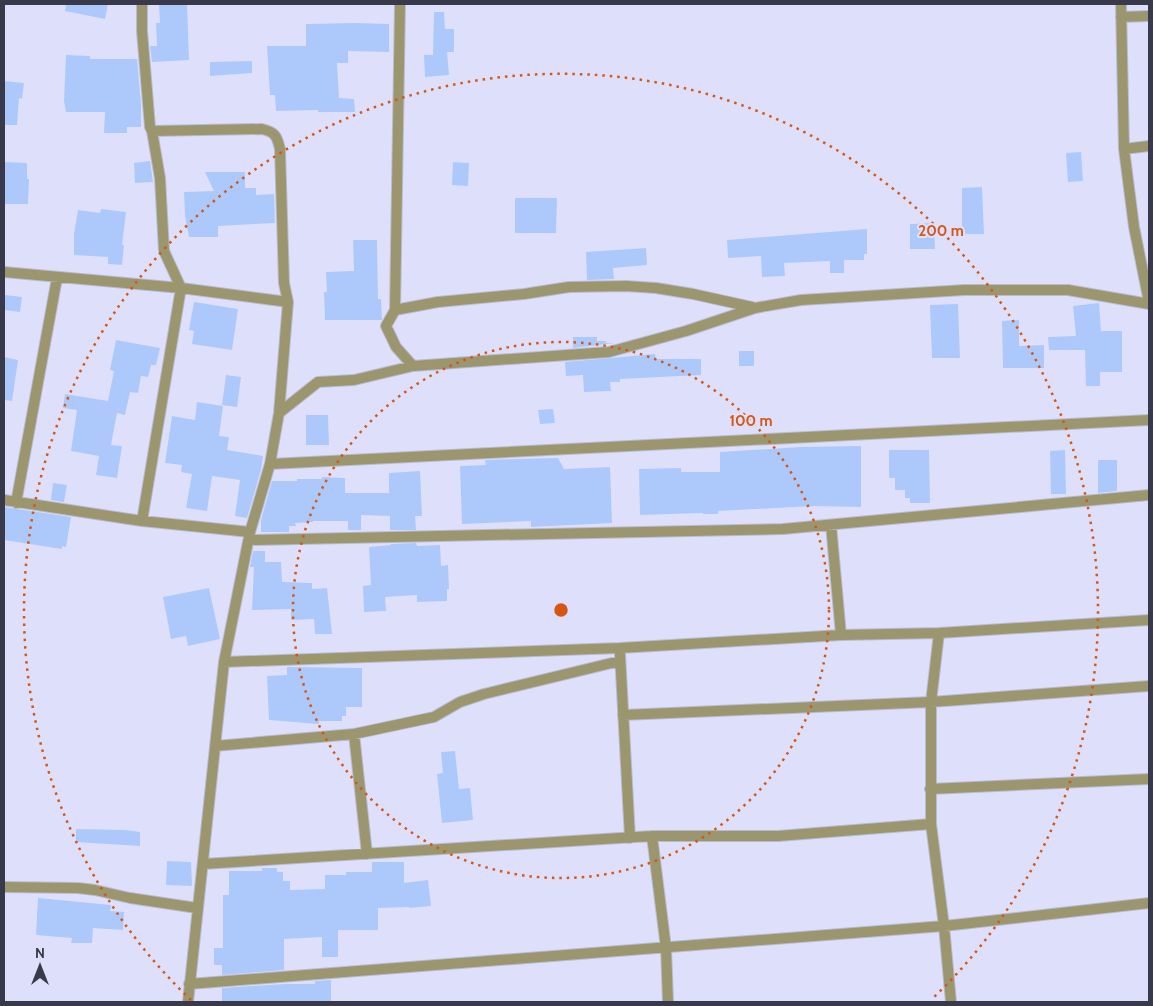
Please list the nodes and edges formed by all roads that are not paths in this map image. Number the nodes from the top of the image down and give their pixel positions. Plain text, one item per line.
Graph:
1 (142, 4) edge
2 (400, 4) edge
3 (1121, 4) edge
4 (1149, 16) edge
5 (1121, 17) junction
6 (152, 131) junction
7 (1149, 146) edge
8 (1124, 149) junction
9 (4, 272) edge
10 (57, 278) junction
11 (181, 288) junction
12 (288, 302) junction
13 (1149, 303) edge
14 (755, 308) junction
15 (395, 310) junction
16 (412, 366) junction
17 (279, 413) junction
18 (1149, 420) edge
19 (270, 464) junction
20 (1149, 495) edge
21 (4, 500) edge
22 (16, 502) junction
23 (142, 521) junction
24 (832, 525) junction
25 (250, 536) junction
26 (1149, 620) edge
27 (939, 633) junction
28 (841, 635) junction
29 (620, 648) junction
30 (620, 661) junction
31 (224, 662) junction
32 (1149, 686) edge
33 (932, 702) junction
34 (623, 715) junction
35 (354, 734) junction
36 (215, 746) junction
37 (1149, 779) edge
38 (930, 789) junction
39 (931, 824) junction
40 (652, 836) junction
41 (630, 838) junction
42 (367, 854) junction
43 (203, 864) junction
44 (4, 887) edge
45 (1149, 903) edge
46 (197, 908) junction
47 (944, 926) junction
48 (666, 948) junction
49 (189, 984) junction
50 (188, 1002) edge
51 (668, 1002) edge
52 (951, 1002) edge

1 - 6 street
2 - 15 street
3 - 5 street
4 - 5 street
5 - 8 street
6 - 11 street
6 - 12 street
7 - 8 street
8 - 13 street
9 - 10 street
10 - 11 street
10 - 22 street
11 - 12 street
11 - 23 street
12 - 17 street
13 - 14 street
14 - 15 street
14 - 16 street
15 - 16 street
16 - 17 street
17 - 19 street
18 - 19 street
19 - 25 street
20 - 24 street
21 - 22 street
22 - 23 street
23 - 25 street
24 - 25 street
24 - 28 street
25 - 31 street
26 - 27 street
27 - 28 street
27 - 33 street
28 - 29 street
29 - 30 street
29 - 31 street
30 - 34 street
30 - 35 street
31 - 36 street
32 - 33 street
33 - 34 street
33 - 38 street
34 - 41 street
35 - 36 street
35 - 42 street
36 - 43 street
37 - 38 street
38 - 39 street
39 - 40 street
39 - 47 street
40 - 41 street
40 - 48 street
41 - 42 street
42 - 43 street
43 - 46 street
44 - 46 street
45 - 47 street
46 - 49 street
47 - 48 street
47 - 52 street
48 - 49 street
48 - 51 street
49 - 50 street

